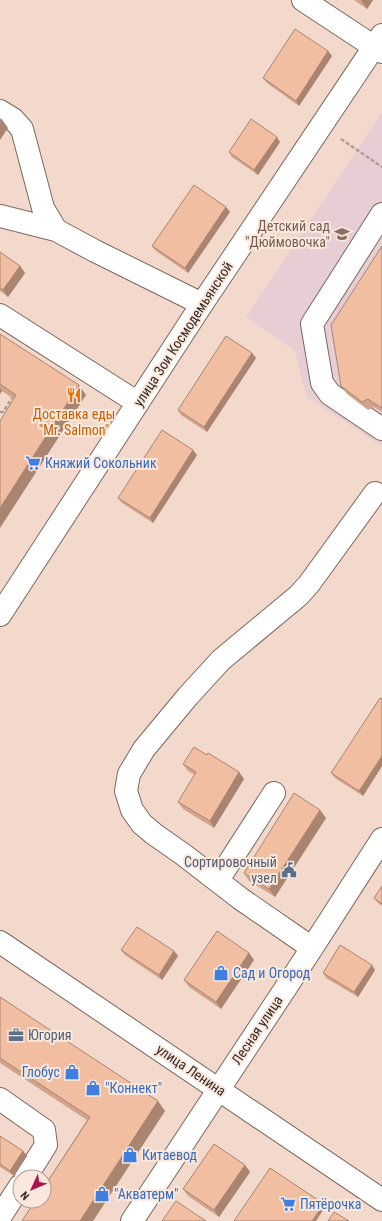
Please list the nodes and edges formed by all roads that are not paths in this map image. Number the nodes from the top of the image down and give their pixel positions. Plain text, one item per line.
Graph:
1 (307, 1) edge
2 (379, 44) edge
3 (0, 111) edge
4 (382, 214) edge
5 (0, 216) edge
6 (56, 230) junction
7 (202, 304) junction
8 (0, 315) edge
9 (138, 403) junction
10 (382, 429) edge
11 (375, 493) dead end
12 (0, 615) edge
13 (274, 794) dead end
14 (382, 839) edge
15 (218, 880) junction
16 (0, 942) edge
17 (312, 948) junction
18 (218, 1089) junction
19 (3, 1108) edge
20 (31, 1169) edge
21 (12, 1198) edge
22 (382, 1200) edge
23 (0, 1217) edge
24 (132, 1221) edge

1 - 2 street
2 - 7 street, улица Зои Космодемьянской
3 - 6 street
4 - 10 street
5 - 6 street
6 - 7 street
7 - 9 street, улица Зои Космодемьянской
8 - 9 street
9 - 12 street, улица Зои Космодемьянской
11 - 15 street
13 - 15 street
14 - 17 street, Лесная улица
15 - 17 street
16 - 18 street, улица Ленина
17 - 18 street, Лесная улица
18 - 22 street, улица Ленина
18 - 24 street, Лесная улица
19 - 20 street
21 - 23 street

